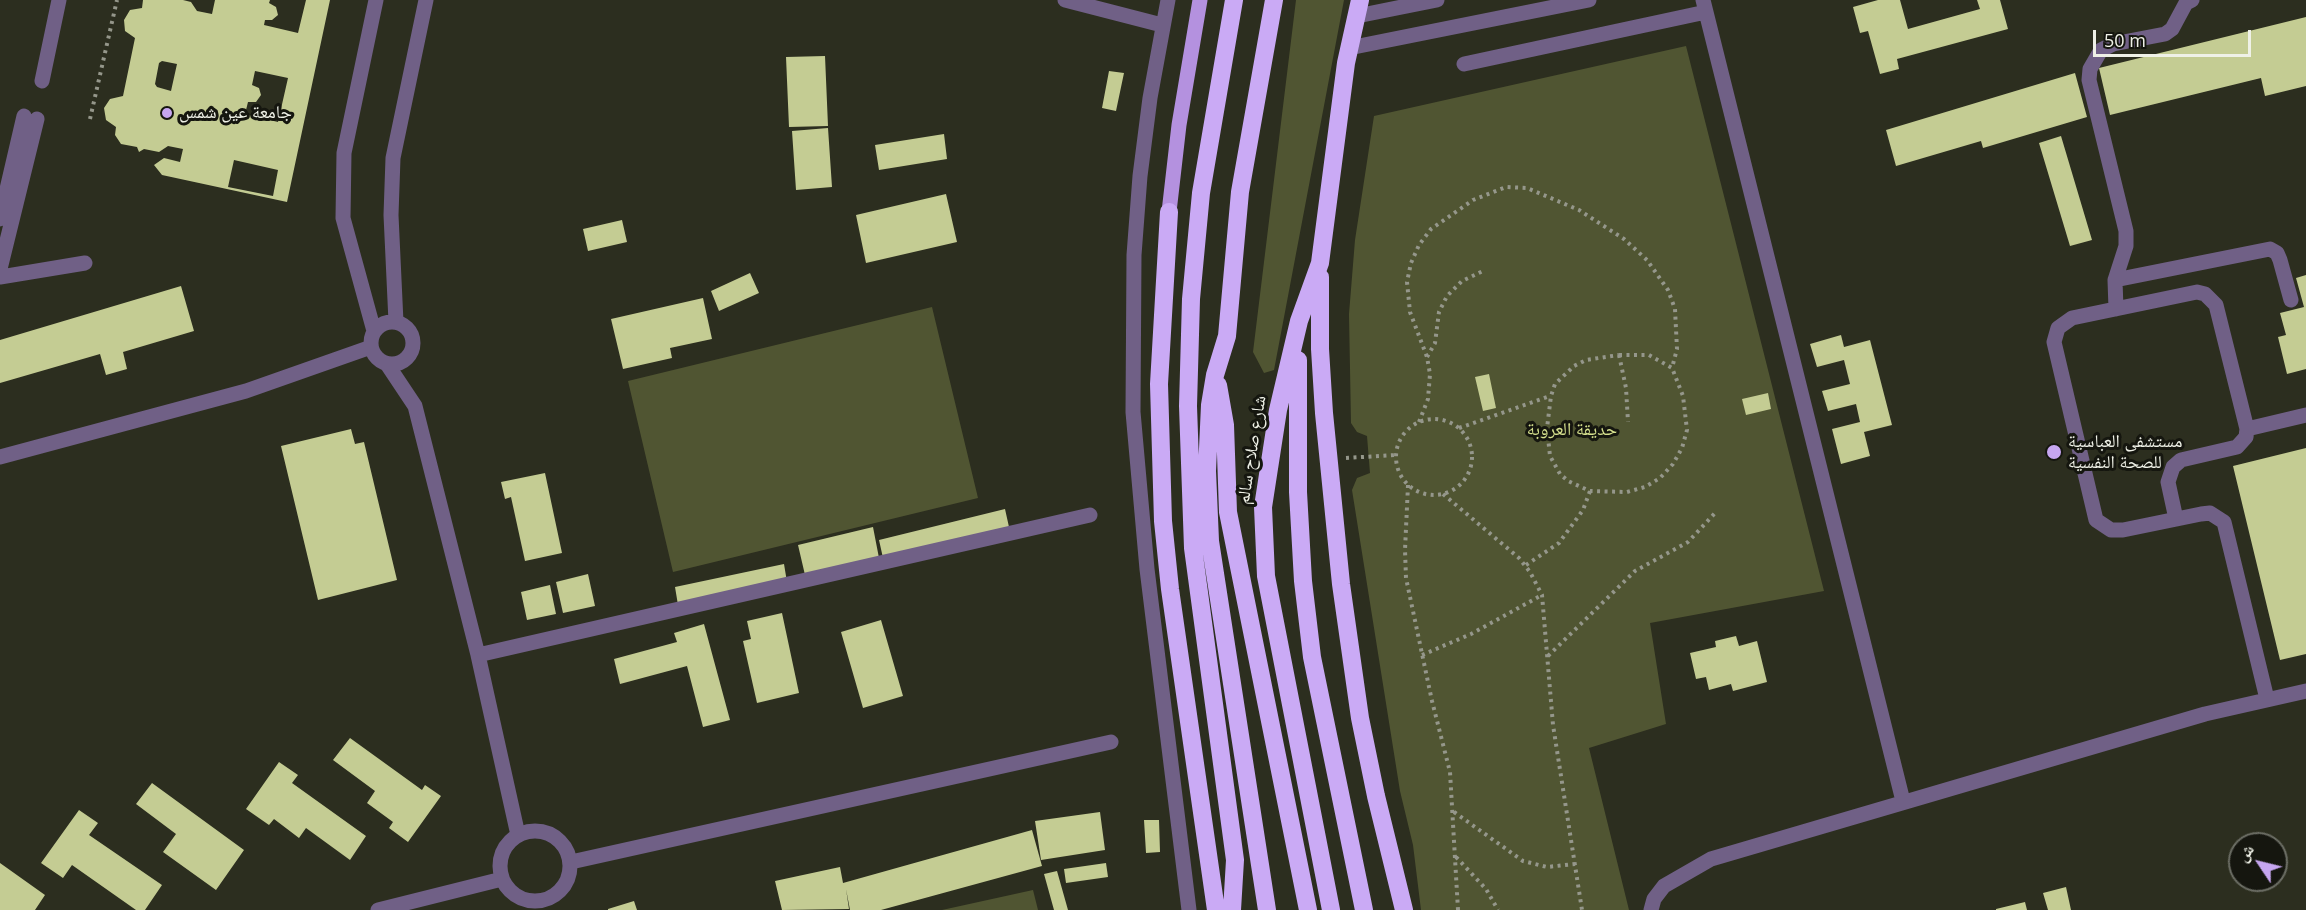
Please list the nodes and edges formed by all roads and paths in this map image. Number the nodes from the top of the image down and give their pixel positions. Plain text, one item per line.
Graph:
1 (59, 0) edge
2 (117, 0) edge
3 (376, 0) edge
4 (426, 0) edge
5 (1065, 0) edge
6 (1168, 0) edge
7 (1200, 0) edge
8 (1234, 0) edge
9 (1274, 0) edge
10 (1437, 0) edge
11 (1589, 0) edge
12 (2192, 0) edge
13 (1704, 6) edge
14 (1358, 8) edge
15 (1162, 25) junction
16 (1349, 48) junction
17 (1464, 64) dead end
18 (42, 81) dead end
19 (90, 119) dead end
20 (1168, 212) joint
21 (0, 219) edge
22 (1320, 262) junction
23 (86, 263) dead end
24 (0, 269) edge
25 (1485, 270) dead end
26 (0, 277) edge
27 (2115, 280) junction
28 (2290, 300) dead end
29 (2116, 309) junction
30 (1299, 321) junction
31 (396, 322) junction
32 (374, 331) junction
33 (370, 347) junction
34 (1619, 355) junction
35 (1427, 357) junction
36 (387, 364) junction
37 (1672, 368) junction
38 (1215, 375) junction
39 (1551, 396) junction
40 (2306, 415) edge
41 (1419, 422) junction
42 (1628, 422) dead end
43 (1459, 428) junction
44 (2247, 429) junction
45 (1396, 455) junction
46 (0, 457) edge
47 (1328, 460) junction
48 (1408, 485) junction
49 (1590, 491) junction
50 (1443, 494) junction
51 (1715, 513) dead end
52 (1090, 515) dead end
53 (2176, 519) junction
54 (1526, 565) junction
55 (1542, 595) junction
56 (478, 655) junction
57 (1422, 655) junction
58 (1548, 656) junction
59 (2306, 691) edge
60 (2267, 699) junction
61 (1112, 742) dead end
62 (1903, 801) junction
63 (1454, 812) junction
64 (518, 835) junction
65 (1455, 856) junction
66 (571, 862) junction
67 (1575, 864) junction
68 (502, 879) junction
69 (545, 905) edge
70 (378, 910) edge
71 (1189, 910) edge
72 (1216, 910) edge
73 (1232, 910) edge
74 (1267, 910) edge
75 (1308, 910) edge
76 (1331, 910) edge
77 (1364, 910) edge
78 (1404, 910) edge
79 (1458, 910) edge
80 (1498, 910) edge
81 (1582, 910) edge
82 (1651, 910) edge

1 - 18 lane
2 - 19 path
3 - 32 lane
4 - 31 lane
5 - 15 lane
6 - 15 lane
7 - 20 main road
8 - 73 highway
9 - 38 highway, شارع صلاح سالم
10 - 14 lane
11 - 16 lane
12 - 27 lane
13 - 17 lane
13 - 62 lane
14 - 16 highway, شارع صلاح سالم
15 - 71 lane
16 - 22 highway, شارع صلاح سالم
20 - 72 highway
21 - 24 lane
22 - 30 highway, شارع صلاح سالم
22 - 47 highway
23 - 26 lane
25 - 35 path
27 - 28 lane
27 - 29 lane
29 - 44 lane
29 - 53 lane
30 - 76 highway, شارع صلاح سالم
30 - 77 highway
31 - 32 lane
31 - 36 lane
32 - 33 lane
33 - 36 lane
33 - 46 lane
34 - 37 path
34 - 39 path
34 - 42 path
35 - 37 path
35 - 41 path
36 - 56 lane
37 - 49 path
38 - 74 highway
38 - 75 highway, شارع صلاح سالم
39 - 43 path
39 - 49 path
40 - 44 lane
41 - 43 path
41 - 45 path
43 - 50 path
44 - 53 lane
45 - 47 path
45 - 48 path
47 - 78 highway
48 - 50 path
48 - 57 path
49 - 54 path
50 - 54 path
51 - 58 path
52 - 56 lane
53 - 60 lane
54 - 55 path
55 - 57 path
55 - 58 path
56 - 64 lane
57 - 63 path
58 - 67 path
59 - 60 lane
60 - 62 lane
61 - 66 lane
62 - 82 lane
63 - 65 path
63 - 67 path
64 - 66 lane
64 - 68 lane
65 - 79 path
65 - 80 path
66 - 69 lane
67 - 81 path
68 - 69 lane
68 - 70 lane

